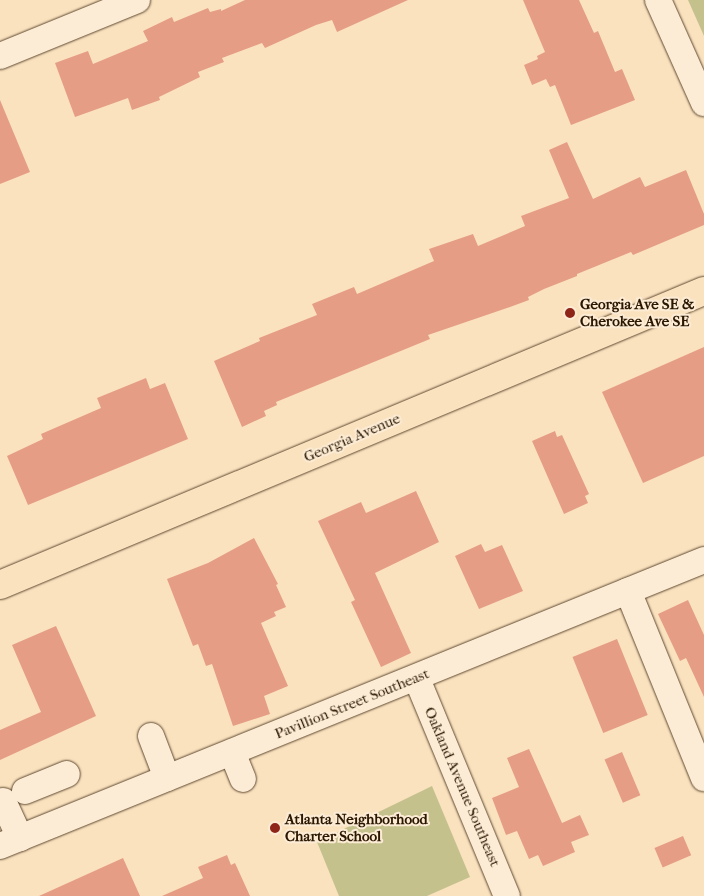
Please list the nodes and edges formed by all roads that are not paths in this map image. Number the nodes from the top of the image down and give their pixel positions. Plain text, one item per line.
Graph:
1 (137, 0) edge
2 (658, 0) edge
3 (0, 56) edge
4 (704, 104) edge
5 (704, 291) edge
6 (704, 560) edge
7 (0, 585) edge
8 (628, 591) junction
9 (416, 678) junction
10 (151, 736) dead end
11 (232, 752) junction
12 (67, 774) dead end
13 (167, 778) junction
14 (704, 778) edge
15 (243, 779) dead end
16 (10, 842) edge
17 (507, 896) edge

1 - 3 street
2 - 4 street
5 - 7 main road, Georgia Avenue
6 - 8 street, Pavillion Street Southeast
8 - 9 street, Pavillion Street Southeast
8 - 14 street
9 - 11 street, Pavillion Street Southeast
9 - 17 street, Oakland Avenue Southeast
10 - 13 street
11 - 13 street, Pavillion Street Southeast
11 - 15 street
12 - 16 street
13 - 16 street, Pavillion Street Southeast

